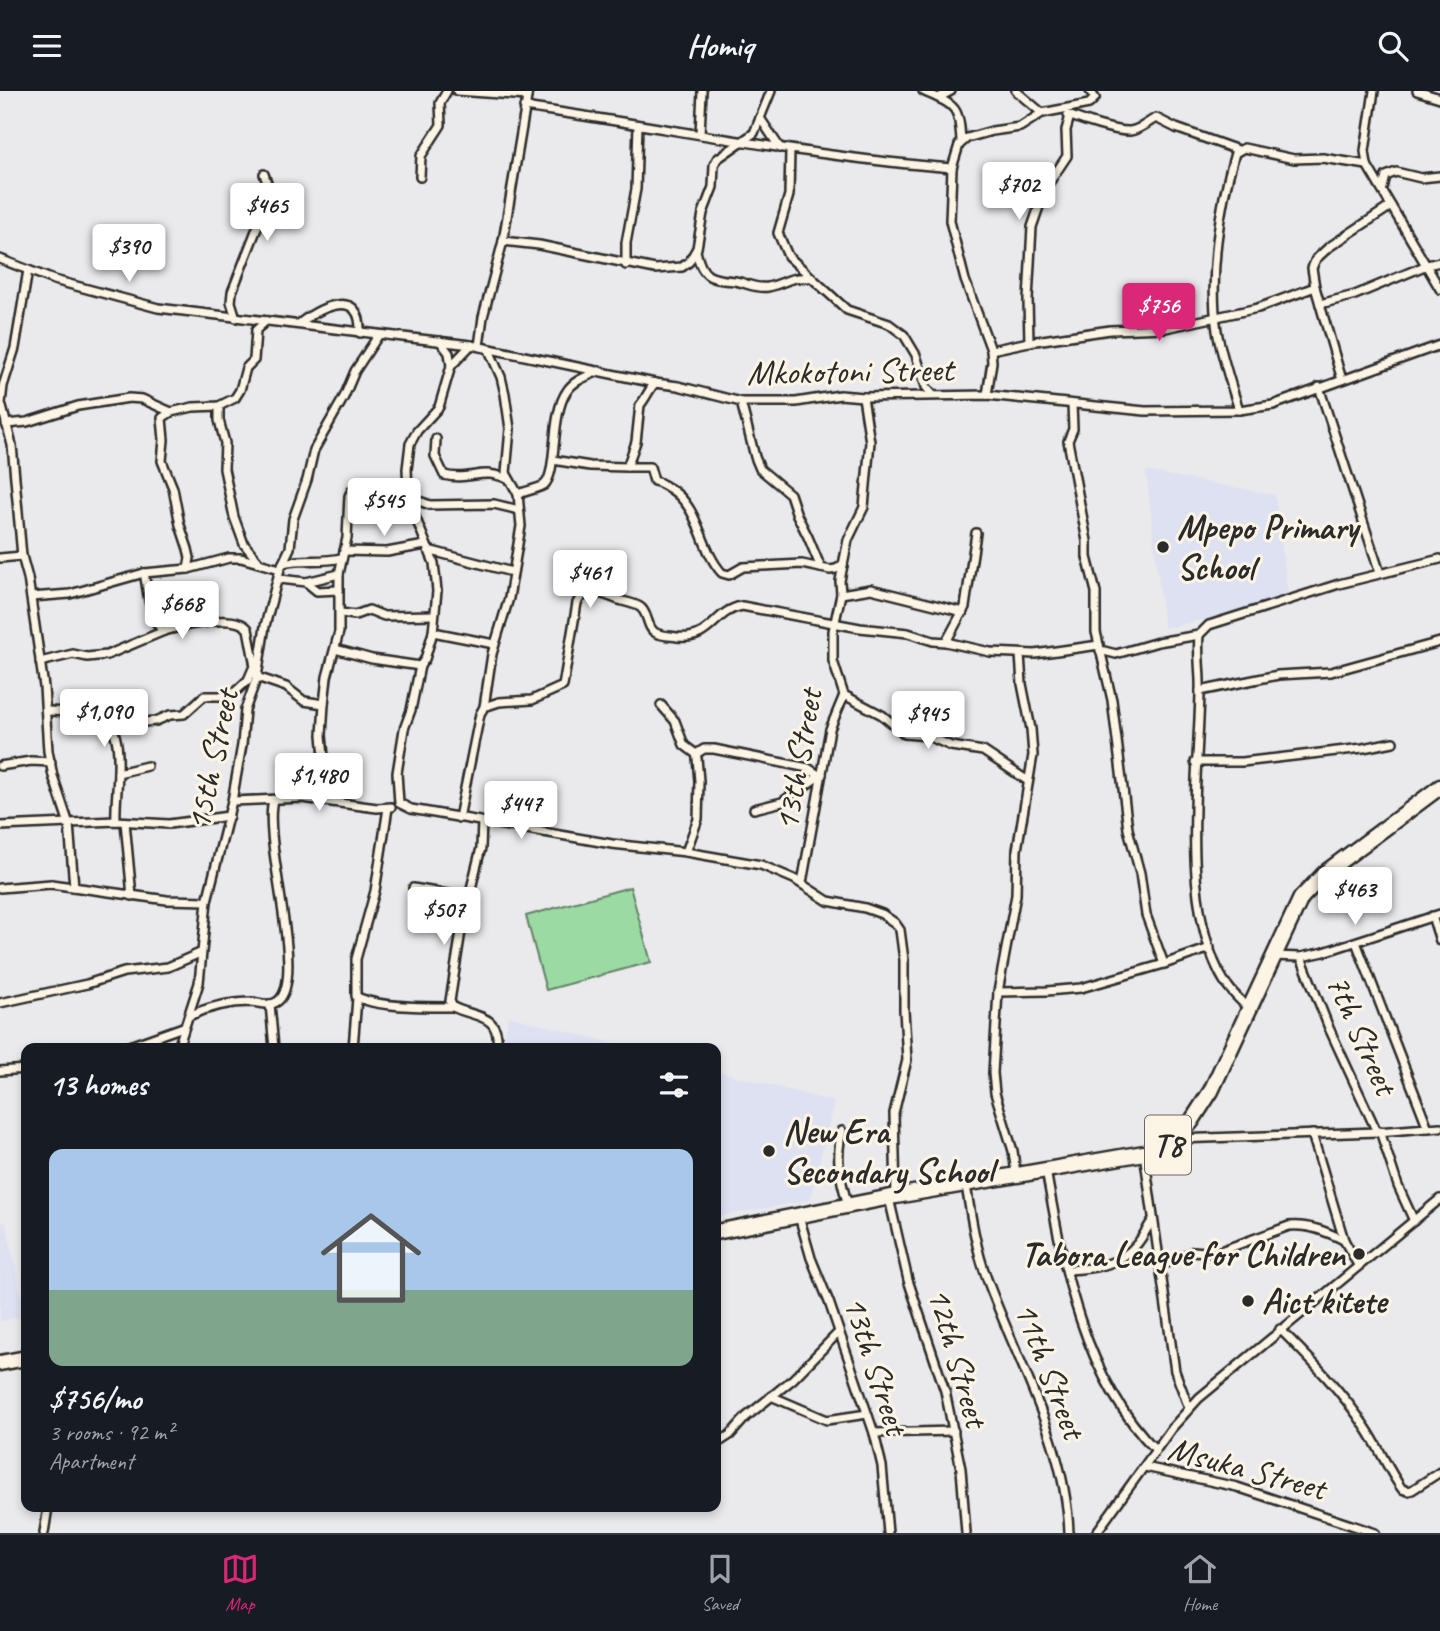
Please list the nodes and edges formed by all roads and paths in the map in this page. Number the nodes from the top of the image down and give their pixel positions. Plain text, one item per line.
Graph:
1 (447, 91) edge
2 (457, 91) edge
3 (702, 91) edge
4 (771, 91) edge
5 (923, 91) edge
6 (951, 91) edge
7 (1016, 91) edge
8 (1090, 91) edge
9 (1374, 91) edge
10 (1417, 91) edge
11 (528, 94) edge
12 (940, 97) junction
13 (1440, 98) edge
14 (524, 107) junction
15 (1058, 110) junction
16 (1042, 113) junction
17 (1070, 115) junction
18 (760, 118) junction
19 (638, 125) junction
20 (700, 134) junction
21 (745, 141) junction
22 (961, 141) junction
23 (780, 148) junction
24 (790, 150) junction
25 (1238, 150) junction
26 (1367, 165) junction
27 (952, 168) junction
28 (264, 174) dead end
29 (1440, 176) edge
30 (420, 177) dead end
31 (1383, 188) junction
32 (1391, 206) junction
33 (503, 241) junction
34 (696, 250) junction
35 (0, 259) edge
36 (1440, 262) edge
37 (626, 265) junction
38 (1427, 265) junction
39 (28, 270) junction
40 (811, 278) junction
41 (1315, 287) junction
42 (1440, 289) edge
43 (1320, 304) junction
44 (236, 318) junction
45 (1216, 318) junction
46 (266, 321) junction
47 (299, 323) junction
48 (360, 333) junction
49 (378, 336) junction
50 (440, 341) junction
51 (1028, 341) junction
52 (1440, 345) edge
53 (475, 346) junction
54 (489, 350) junction
55 (991, 350) junction
56 (451, 366) junction
57 (600, 371) junction
58 (1342, 380) junction
59 (655, 383) junction
60 (1319, 387) junction
61 (933, 395) junction
62 (987, 395) junction
63 (863, 397) junction
64 (741, 402) junction
65 (1072, 404) junction
66 (219, 406) junction
67 (1238, 410) junction
68 (171, 412) junction
69 (6, 424) junction
70 (436, 439) dead end
71 (553, 460) junction
72 (627, 467) junction
73 (509, 480) junction
74 (408, 493) junction
75 (518, 494) junction
76 (519, 510) junction
77 (976, 533) dead end
78 (427, 547) junction
79 (343, 555) junction
80 (22, 556) junction
81 (0, 558) edge
82 (1440, 559) edge
83 (259, 562) junction
84 (843, 565) junction
85 (282, 566) junction
86 (821, 568) junction
87 (188, 569) junction
88 (512, 572) junction
89 (144, 573) junction
90 (1380, 573) junction
91 (339, 574) junction
92 (280, 579) junction
93 (306, 582) junction
94 (340, 590) junction
95 (841, 594) junction
96 (31, 597) junction
97 (341, 613) junction
98 (963, 613) junction
99 (434, 615) junction
100 (834, 621) junction
101 (164, 631) junction
102 (433, 632) junction
103 (1199, 635) junction
104 (946, 642) junction
105 (1440, 642) edge
106 (495, 645) junction
107 (1100, 648) junction
108 (335, 649) junction
109 (1020, 654) junction
110 (40, 662) junction
111 (254, 666) junction
112 (420, 666) junction
113 (257, 677) junction
114 (1200, 691) junction
115 (844, 695) junction
116 (324, 704) junction
117 (661, 705) dead end
118 (484, 707) junction
119 (47, 711) junction
120 (112, 729) junction
121 (1393, 742) dead end
122 (696, 754) junction
123 (51, 762) junction
124 (1195, 762) junction
125 (0, 766) edge
126 (147, 766) dead end
127 (118, 773) junction
128 (822, 774) junction
129 (1028, 781) junction
130 (1440, 787) edge
131 (273, 800) junction
132 (328, 800) junction
133 (232, 801) junction
134 (399, 803) junction
135 (388, 808) junction
136 (754, 809) dead end
137 (229, 817) junction
138 (459, 818) junction
139 (116, 821) junction
140 (482, 821) junction
141 (125, 822) junction
142 (69, 824) junction
143 (0, 826) edge
144 (686, 852) junction
145 (802, 883) junction
146 (74, 887) junction
147 (0, 888) edge
148 (413, 888) dead end
149 (132, 895) junction
150 (470, 898) junction
151 (206, 901) junction
152 (1436, 915) edge
153 (1440, 941) edge
154 (1356, 942) junction
155 (1210, 948) junction
156 (200, 953) junction
157 (1272, 956) junction
158 (1301, 957) junction
159 (1164, 964) junction
160 (998, 992) junction
161 (357, 998) junction
162 (0, 1003) edge
163 (271, 1004) junction
164 (453, 1007) junction
165 (1249, 1009) junction
166 (189, 1016) junction
167 (183, 1027) junction
168 (138, 1043) edge
169 (179, 1043) edge
170 (274, 1043) edge
171 (353, 1043) edge
172 (496, 1043) edge
173 (21, 1069) edge
174 (0, 1071) edge
175 (1440, 1127) edge
176 (1428, 1128) junction
177 (842, 1131) dead end
178 (1378, 1132) junction
179 (1312, 1134) junction
180 (1176, 1139) junction
181 (1144, 1153) junction
182 (1046, 1170) junction
183 (1016, 1174) junction
184 (966, 1185) junction
185 (892, 1197) junction
186 (1440, 1199) edge
187 (848, 1206) junction
188 (799, 1216) junction
189 (1153, 1220) junction
190 (1414, 1221) junction
191 (721, 1231) edge
192 (1344, 1240) junction
193 (1358, 1265) junction
194 (1160, 1266) junction
195 (1067, 1270) junction
196 (1280, 1329) junction
197 (839, 1332) junction
198 (21, 1359) edge
199 (0, 1363) edge
200 (771, 1396) junction
201 (1189, 1408) junction
202 (867, 1414) junction
203 (954, 1431) junction
204 (874, 1433) junction
205 (721, 1441) edge
206 (1156, 1450) junction
207 (1145, 1467) junction
208 (1440, 1472) edge
209 (47, 1512) edge
210 (44, 1533) edge
211 (888, 1533) edge
212 (966, 1533) edge
213 (1069, 1533) edge
214 (1096, 1533) edge
215 (1374, 1533) edge

1 - 30 street
2 - 11 street
3 - 20 street
4 - 18 street
5 - 12 street
6 - 12 street
7 - 16 street
8 - 15 street
9 - 26 street
10 - 13 street
11 - 14 street
12 - 22 street
14 - 19 street
14 - 33 street
15 - 16 street
15 - 17 street
16 - 22 street
17 - 25 street
17 - 51 street
18 - 21 street
18 - 23 street
19 - 20 street
19 - 37 street
20 - 21 street
21 - 23 street
21 - 34 street
22 - 27 street
23 - 24 street
24 - 27 street
24 - 40 street
25 - 26 street
25 - 45 street
26 - 31 street
27 - 55 street
28 - 44 street
29 - 31 street
31 - 32 street
32 - 38 street
32 - 41 street
33 - 37 street
33 - 53 street
34 - 37 street
34 - 40 street
35 - 39 street, Mkokotoni Street
36 - 38 street
38 - 42 street
38 - 43 street
39 - 44 street, Mkokotoni Street
39 - 69 street
40 - 61 street
41 - 43 street
41 - 45 street
43 - 58 street
44 - 46 street, Mkokotoni Street
45 - 51 street
45 - 67 street
46 - 47 street, Mkokotoni Street
46 - 66 street
47 - 48 street, Mkokotoni Street
47 - 48 street
48 - 49 street, Mkokotoni Street
49 - 50 street, Mkokotoni Street
49 - 85 street, 15th Street
50 - 53 street, Mkokotoni Street
50 - 56 street
51 - 55 street
52 - 58 street, Mkokotoni Street
53 - 54 street, Mkokotoni Street
53 - 56 street
54 - 57 street, Mkokotoni Street
54 - 73 street
55 - 62 street
56 - 74 street
57 - 59 street, Mkokotoni Street
57 - 71 street
58 - 60 street, Mkokotoni Street
59 - 64 street, Mkokotoni Street
59 - 72 street
60 - 67 street, Mkokotoni Street
60 - 90 street
61 - 62 street, Mkokotoni Street
61 - 63 street, Mkokotoni Street
62 - 65 street, Mkokotoni Street
63 - 64 street, Mkokotoni Street
63 - 84 street, 13th Street
64 - 86 street
65 - 67 street, Mkokotoni Street
65 - 107 street
66 - 68 street
66 - 83 street
68 - 69 street
68 - 87 street
69 - 80 street
70 - 73 street
71 - 72 street
71 - 75 street
72 - 86 street
73 - 75 street
74 - 76 street
74 - 78 street
74 - 79 street
75 - 76 street
76 - 88 street
77 - 98 street
78 - 79 street
78 - 88 street
78 - 99 street
79 - 85 street
79 - 91 street
80 - 81 street
80 - 96 street
82 - 90 street
83 - 85 street
83 - 87 street
84 - 86 street
84 - 95 street, 13th Street
85 - 92 street, 15th Street
87 - 89 street
88 - 106 street
89 - 96 street
89 - 101 street
90 - 103 street
91 - 93 street
91 - 94 street
92 - 93 street
92 - 113 street, 15th Street
93 - 94 street
94 - 97 street
95 - 98 street
95 - 100 street, 13th Street
96 - 110 street
97 - 99 street
97 - 108 street
98 - 104 street
99 - 102 street
100 - 104 street
100 - 115 street, 13th Street
100 - 118 street
101 - 110 street
101 - 111 street
102 - 106 street
102 - 112 street
103 - 107 street
103 - 114 street
104 - 109 street
105 - 114 street
106 - 118 street
107 - 109 street
107 - 159 street
108 - 112 street
108 - 116 street
109 - 129 street
110 - 119 street
111 - 113 street
111 - 120 street
112 - 134 street
113 - 116 street
113 - 133 street, 15th Street
114 - 124 street
115 - 128 street, 13th Street
115 - 129 street
116 - 132 street
117 - 122 street
118 - 138 street
119 - 120 street
119 - 123 street
120 - 127 street
121 - 124 street
122 - 128 street
122 - 144 street
123 - 125 street
123 - 142 street
124 - 155 street
126 - 127 street
127 - 139 street
128 - 136 street
128 - 145 street, 13th Street
129 - 160 street
130 - 157 highway, T8
131 - 132 street
131 - 133 street
131 - 163 street
132 - 135 street
133 - 137 street, 15th Street
134 - 135 street
134 - 138 street, 12th Street
135 - 161 street
137 - 141 street
137 - 151 street, 15th Street
138 - 140 street, 12th Street
139 - 141 street
139 - 142 street
140 - 144 street, 12th Street
140 - 150 street
141 - 149 street
142 - 143 street
142 - 146 street
144 - 145 street, 12th Street
145 - 185 street, 12th Street
146 - 147 street
146 - 149 street
148 - 150 street
149 - 151 street
150 - 164 street
151 - 156 street, 15th Street
152 - 153 street
152 - 154 street
154 - 158 street
154 - 176 street
155 - 159 street
155 - 165 street
156 - 162 street
156 - 166 street, 15th Street
157 - 158 street
157 - 165 highway, T8
158 - 178 street, 7th Street
159 - 160 street
160 - 183 street
161 - 164 street
161 - 171 street
163 - 166 street
163 - 170 street
164 - 172 street
165 - 180 highway, T8
166 - 167 street, 15th Street
167 - 168 street
167 - 169 street, 15th Street
173 - 174 street
175 - 176 street
176 - 178 street
177 - 187 street
178 - 179 street
178 - 190 street, 7th Street
179 - 180 street
179 - 192 street
180 - 181 highway, T8
181 - 182 highway, T8
181 - 189 street
182 - 183 highway, T8
182 - 195 street
183 - 184 highway, T8
184 - 185 highway, T8
184 - 213 street, 11th Street
185 - 187 highway, T8
185 - 203 street, 12th Street
186 - 190 street
187 - 188 highway, T8
188 - 191 highway, T8
188 - 197 street, 13th Street
189 - 194 street
189 - 195 street
190 - 193 street
192 - 193 street
192 - 194 street
193 - 196 street
194 - 201 street
195 - 206 street
196 - 201 street
196 - 208 street
197 - 200 street
197 - 202 street, 13th Street
198 - 199 highway
200 - 202 street
200 - 205 street
201 - 206 street
202 - 204 street, 13th Street
203 - 204 street
203 - 212 street, 12th Street
204 - 211 street, 13th Street
206 - 207 street
207 - 214 street
207 - 215 street, Msuka Street
209 - 210 street

